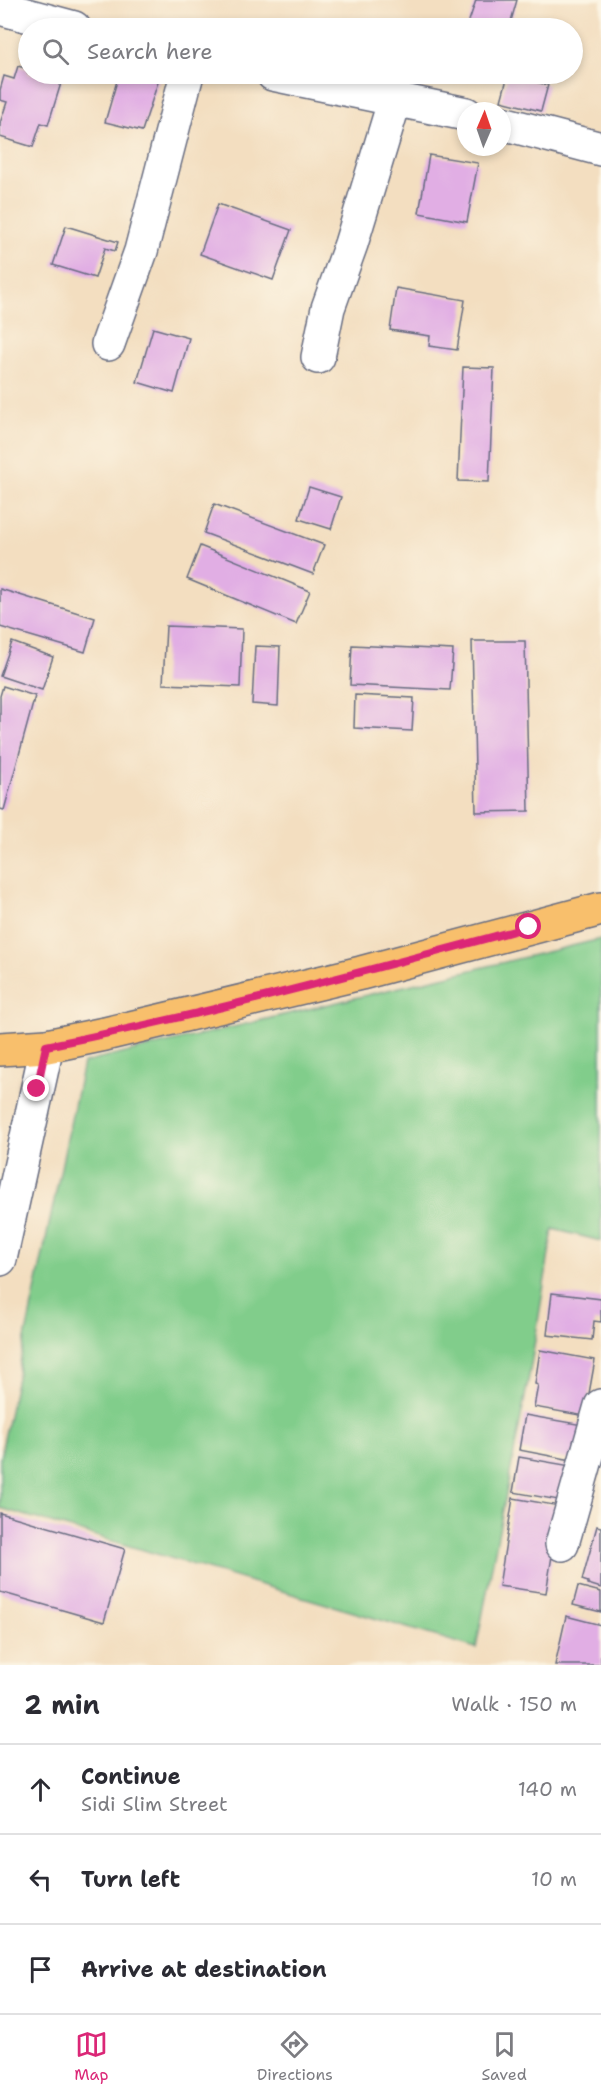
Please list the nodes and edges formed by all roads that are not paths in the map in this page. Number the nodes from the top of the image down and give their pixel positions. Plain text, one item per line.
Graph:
1 (0, 8) edge
2 (37, 18) edge
3 (184, 84) edge
4 (321, 84) edge
5 (394, 99) junction
6 (457, 112) edge
7 (511, 125) edge
8 (601, 149) edge
9 (108, 344) dead end
10 (318, 357) dead end
11 (601, 909) edge
12 (46, 1046) junction
13 (0, 1048) edge
14 (0, 1259) edge
15 (601, 1406) edge
16 (596, 1447) edge
17 (562, 1544) dead end

1 - 2 street
3 - 9 street
4 - 5 street
5 - 6 street
5 - 10 street
7 - 8 street
11 - 12 main road
12 - 13 main road
12 - 14 street
15 - 16 street
16 - 17 street

